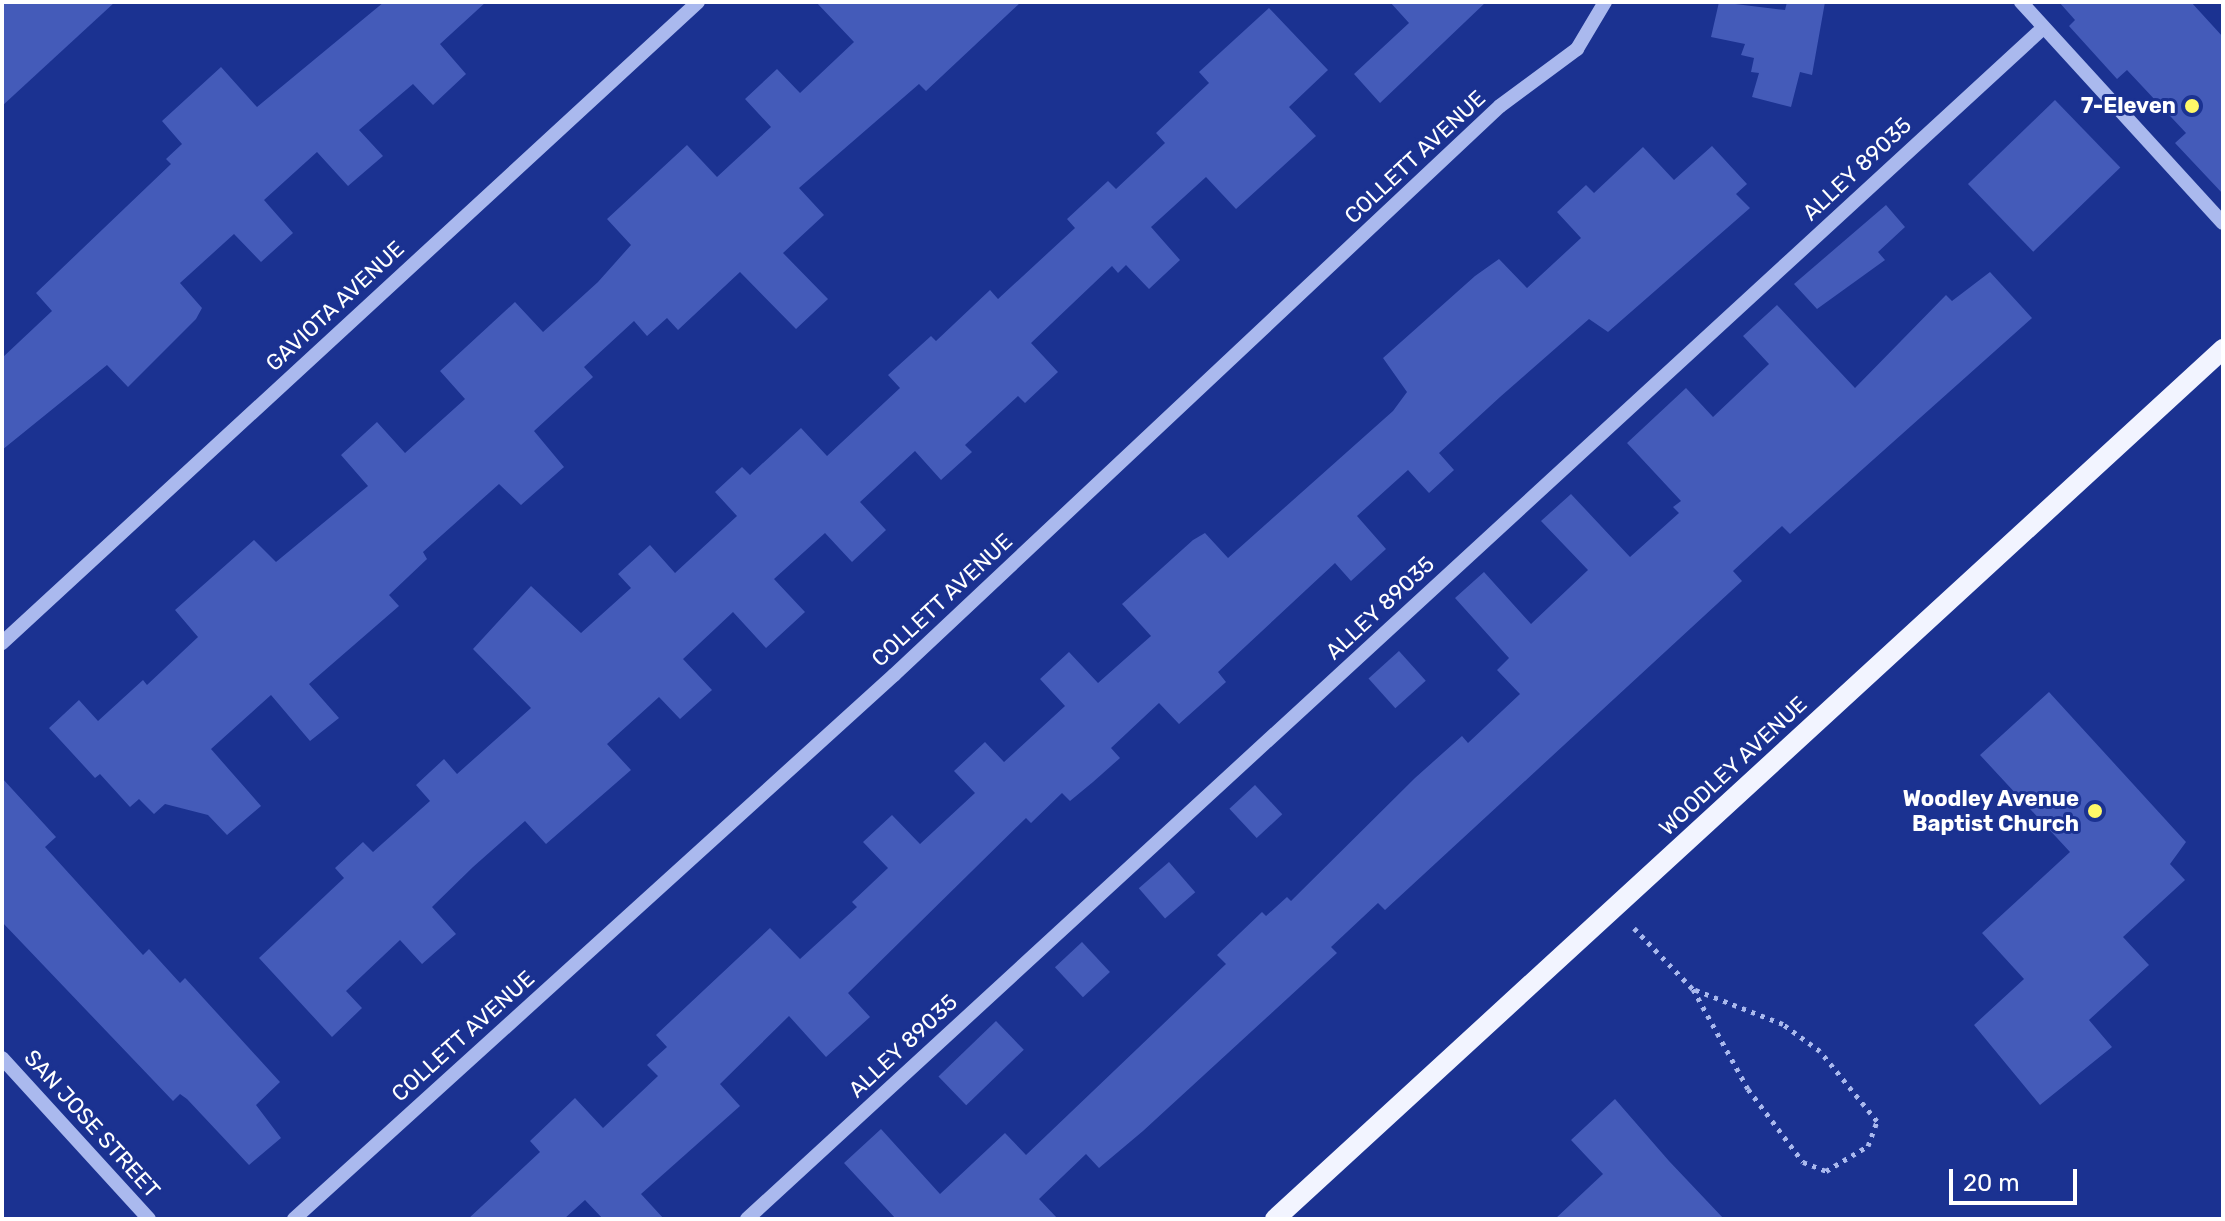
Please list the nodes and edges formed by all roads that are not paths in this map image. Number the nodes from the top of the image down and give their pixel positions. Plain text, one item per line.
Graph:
1 (698, 2) edge
2 (1605, 2) edge
3 (2021, 2) edge
4 (2042, 29) junction
5 (2223, 223) edge
6 (2223, 349) edge
7 (2, 643) edge
8 (2, 1058) edge
9 (149, 1219) edge
10 (294, 1219) edge
11 (747, 1219) edge
12 (1275, 1219) edge

1 - 7 street, GAVIOTA AVENUE
2 - 10 street, COLLETT AVENUE
3 - 4 street
4 - 5 street
4 - 11 street, ALLEY 89035
6 - 12 main road, WOODLEY AVENUE
8 - 9 street, SAN JOSE STREET

